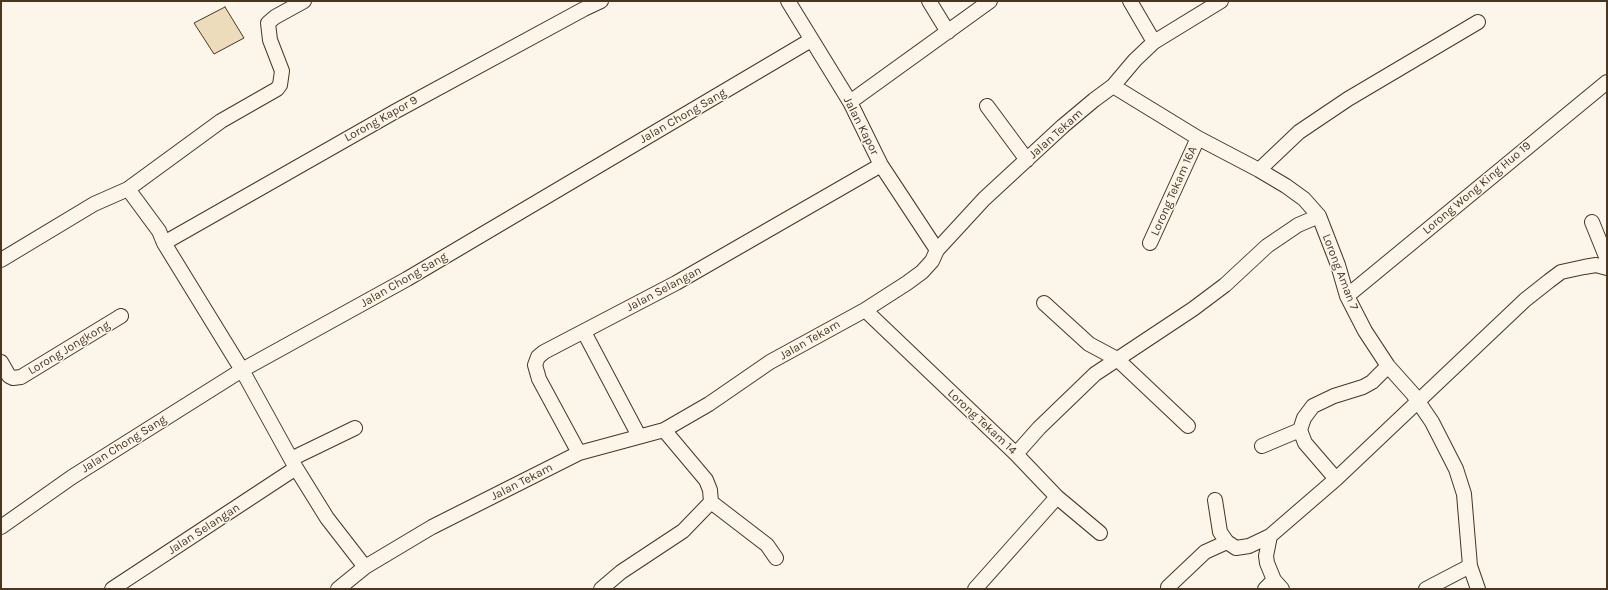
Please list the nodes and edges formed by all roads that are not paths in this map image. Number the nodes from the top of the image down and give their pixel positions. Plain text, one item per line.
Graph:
1 (304, 1) edge
2 (601, 1) edge
3 (788, 1) edge
4 (929, 1) edge
5 (990, 1) edge
6 (1130, 1) edge
7 (1221, 1) edge
8 (1478, 22) dead end
9 (948, 32) junction
10 (811, 40) junction
11 (1154, 42) junction
12 (1607, 82) edge
13 (1113, 86) junction
14 (850, 102) junction
15 (987, 106) dead end
16 (1198, 138) junction
17 (1027, 160) junction
18 (881, 166) junction
19 (1259, 170) junction
20 (128, 189) junction
21 (1319, 216) junction
22 (1592, 222) dead end
23 (164, 243) junction
24 (1150, 243) dead end
25 (937, 250) junction
26 (1607, 259) edge
27 (1, 260) edge
28 (1607, 268) edge
29 (1347, 296) junction
30 (1044, 303) dead end
31 (865, 310) junction
32 (120, 316) dead end
33 (584, 332) junction
34 (1118, 359) junction
35 (1, 362) edge
36 (1388, 366) junction
37 (242, 370) junction
38 (1417, 402) junction
39 (1188, 426) dead end
40 (355, 428) dead end
41 (664, 430) junction
42 (1300, 430) junction
43 (639, 436) junction
44 (1262, 446) dead end
45 (579, 453) junction
46 (1016, 454) junction
47 (294, 464) junction
48 (1336, 479) junction
49 (1057, 497) junction
50 (1215, 500) dead end
51 (710, 502) junction
52 (1, 527) edge
53 (1100, 533) dead end
54 (1270, 536) junction
55 (1227, 542) junction
56 (776, 558) dead end
57 (1470, 566) junction
58 (366, 567) junction
59 (1274, 586) edge
60 (1168, 587) dead end
61 (112, 589) edge
62 (338, 589) edge
63 (601, 589) edge
64 (975, 589) edge
65 (1426, 589) edge
66 (1478, 589) edge

1 - 20 street
2 - 23 street, Lorong Kapor 9
3 - 10 street, Jalan Kapor
4 - 9 street
5 - 9 street
6 - 11 street
7 - 11 street, Jalan Tekam
8 - 19 street
9 - 14 street
10 - 14 street, Jalan Kapor
10 - 37 street, Jalan Chong Sang
11 - 13 street, Jalan Tekam
12 - 29 street, Lorong Wong King Huo 19
13 - 16 street, Lorong Aman 7
13 - 17 street, Jalan Tekam
14 - 18 street, Jalan Kapor
15 - 17 street
16 - 19 street, Lorong Aman 7
16 - 24 street, Lorong Tekam 16A
17 - 25 street, Jalan Tekam
18 - 25 street, Jalan Kapor
18 - 33 street, Jalan Selangan
19 - 21 street, Lorong Aman 7
20 - 23 street
20 - 27 street
21 - 29 street, Lorong Aman 7
21 - 34 street
22 - 26 street
23 - 37 street
25 - 31 street, Jalan Tekam
28 - 38 street
29 - 36 street, Lorong Aman 7
30 - 34 street
31 - 41 street, Jalan Tekam
31 - 46 street, Lorong Tekam 14
32 - 35 street, Lorong Jongkong
33 - 43 street
33 - 45 street, Jalan Selangan
34 - 39 street
34 - 46 street
36 - 38 street, Lorong Aman 7
36 - 42 street
37 - 47 street
37 - 52 street, Jalan Chong Sang
38 - 48 street
38 - 57 street, Lorong Aman 7
40 - 47 street, Jalan Selangan
41 - 43 street, Jalan Tekam
41 - 51 street
42 - 44 street
42 - 48 street
43 - 45 street, Jalan Tekam
45 - 58 street, Jalan Tekam
46 - 49 street, Lorong Tekam 14
47 - 58 street
47 - 61 street, Jalan Selangan
48 - 54 street
49 - 53 street, Lorong Tekam 14
49 - 64 street
50 - 55 street
51 - 56 street
51 - 63 street
54 - 55 street
54 - 59 street
55 - 60 street
57 - 65 street
57 - 66 street, Lorong Aman 7
58 - 62 street, Jalan Tekam

